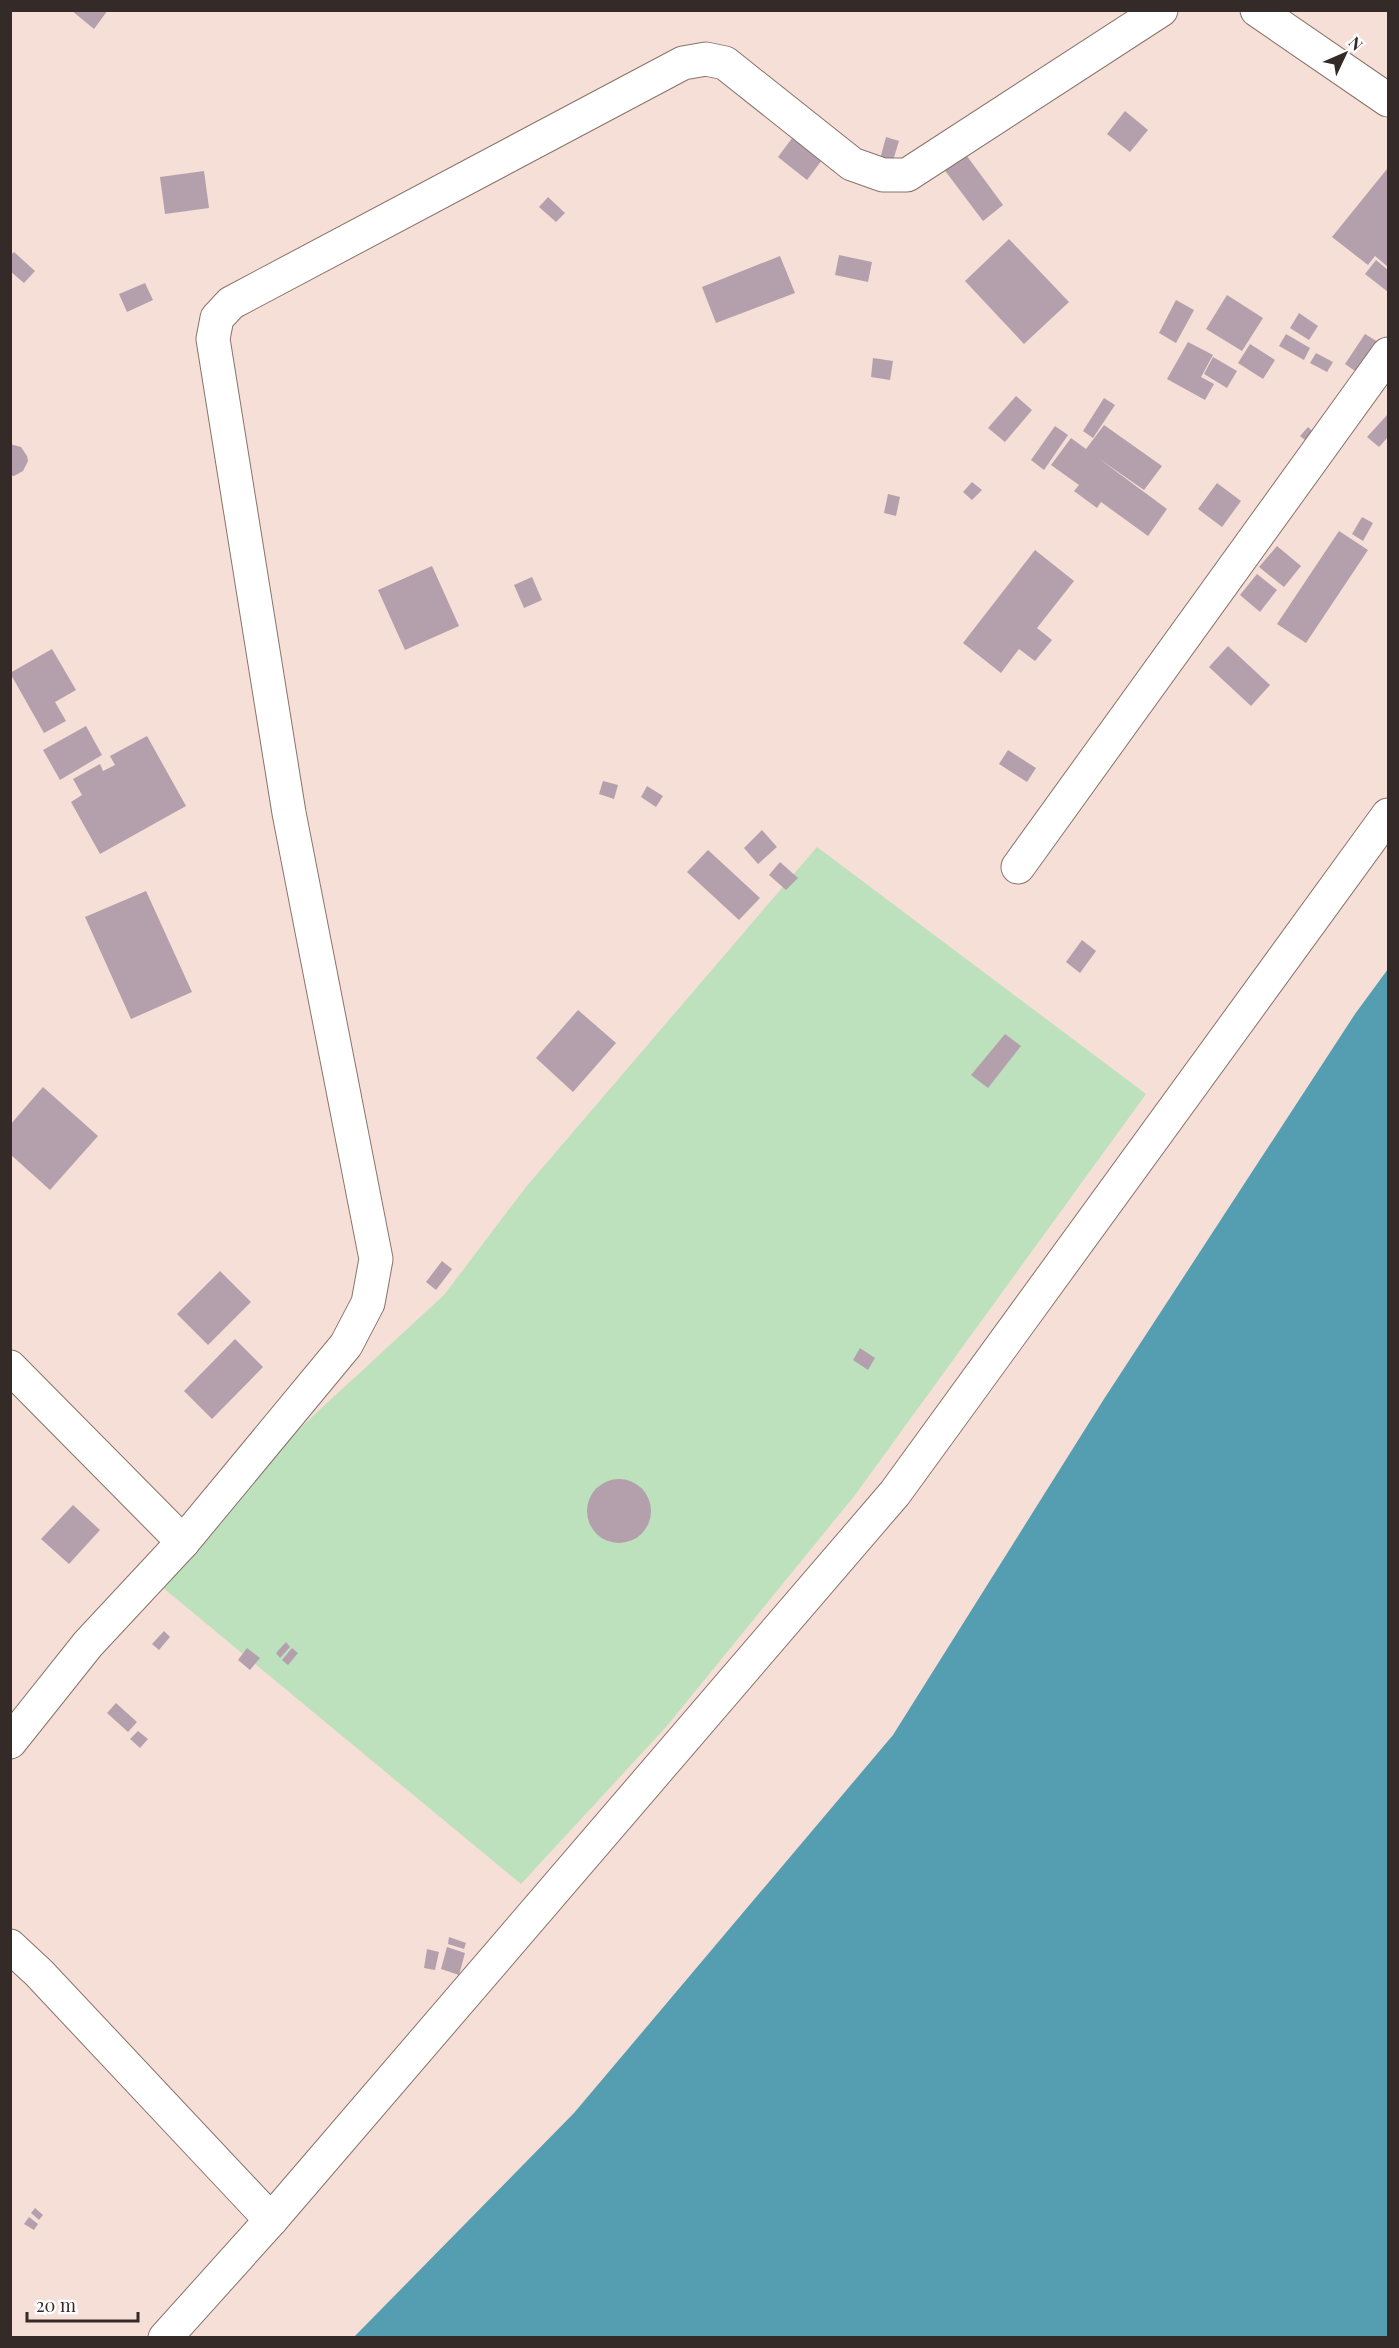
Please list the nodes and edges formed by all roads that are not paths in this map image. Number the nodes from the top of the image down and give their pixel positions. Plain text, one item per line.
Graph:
1 (1161, 10) edge
2 (1257, 10) edge
3 (1389, 100) edge
4 (1389, 354) edge
5 (1389, 815) edge
6 (1018, 867) dead end
7 (10, 1367) edge
8 (183, 1542) junction
9 (10, 1742) edge
10 (10, 1946) edge
11 (271, 2220) junction
12 (165, 2337) edge

1 - 8 street
2 - 3 street
4 - 6 street
5 - 11 street
7 - 8 street
8 - 9 street
10 - 11 street
11 - 12 street

